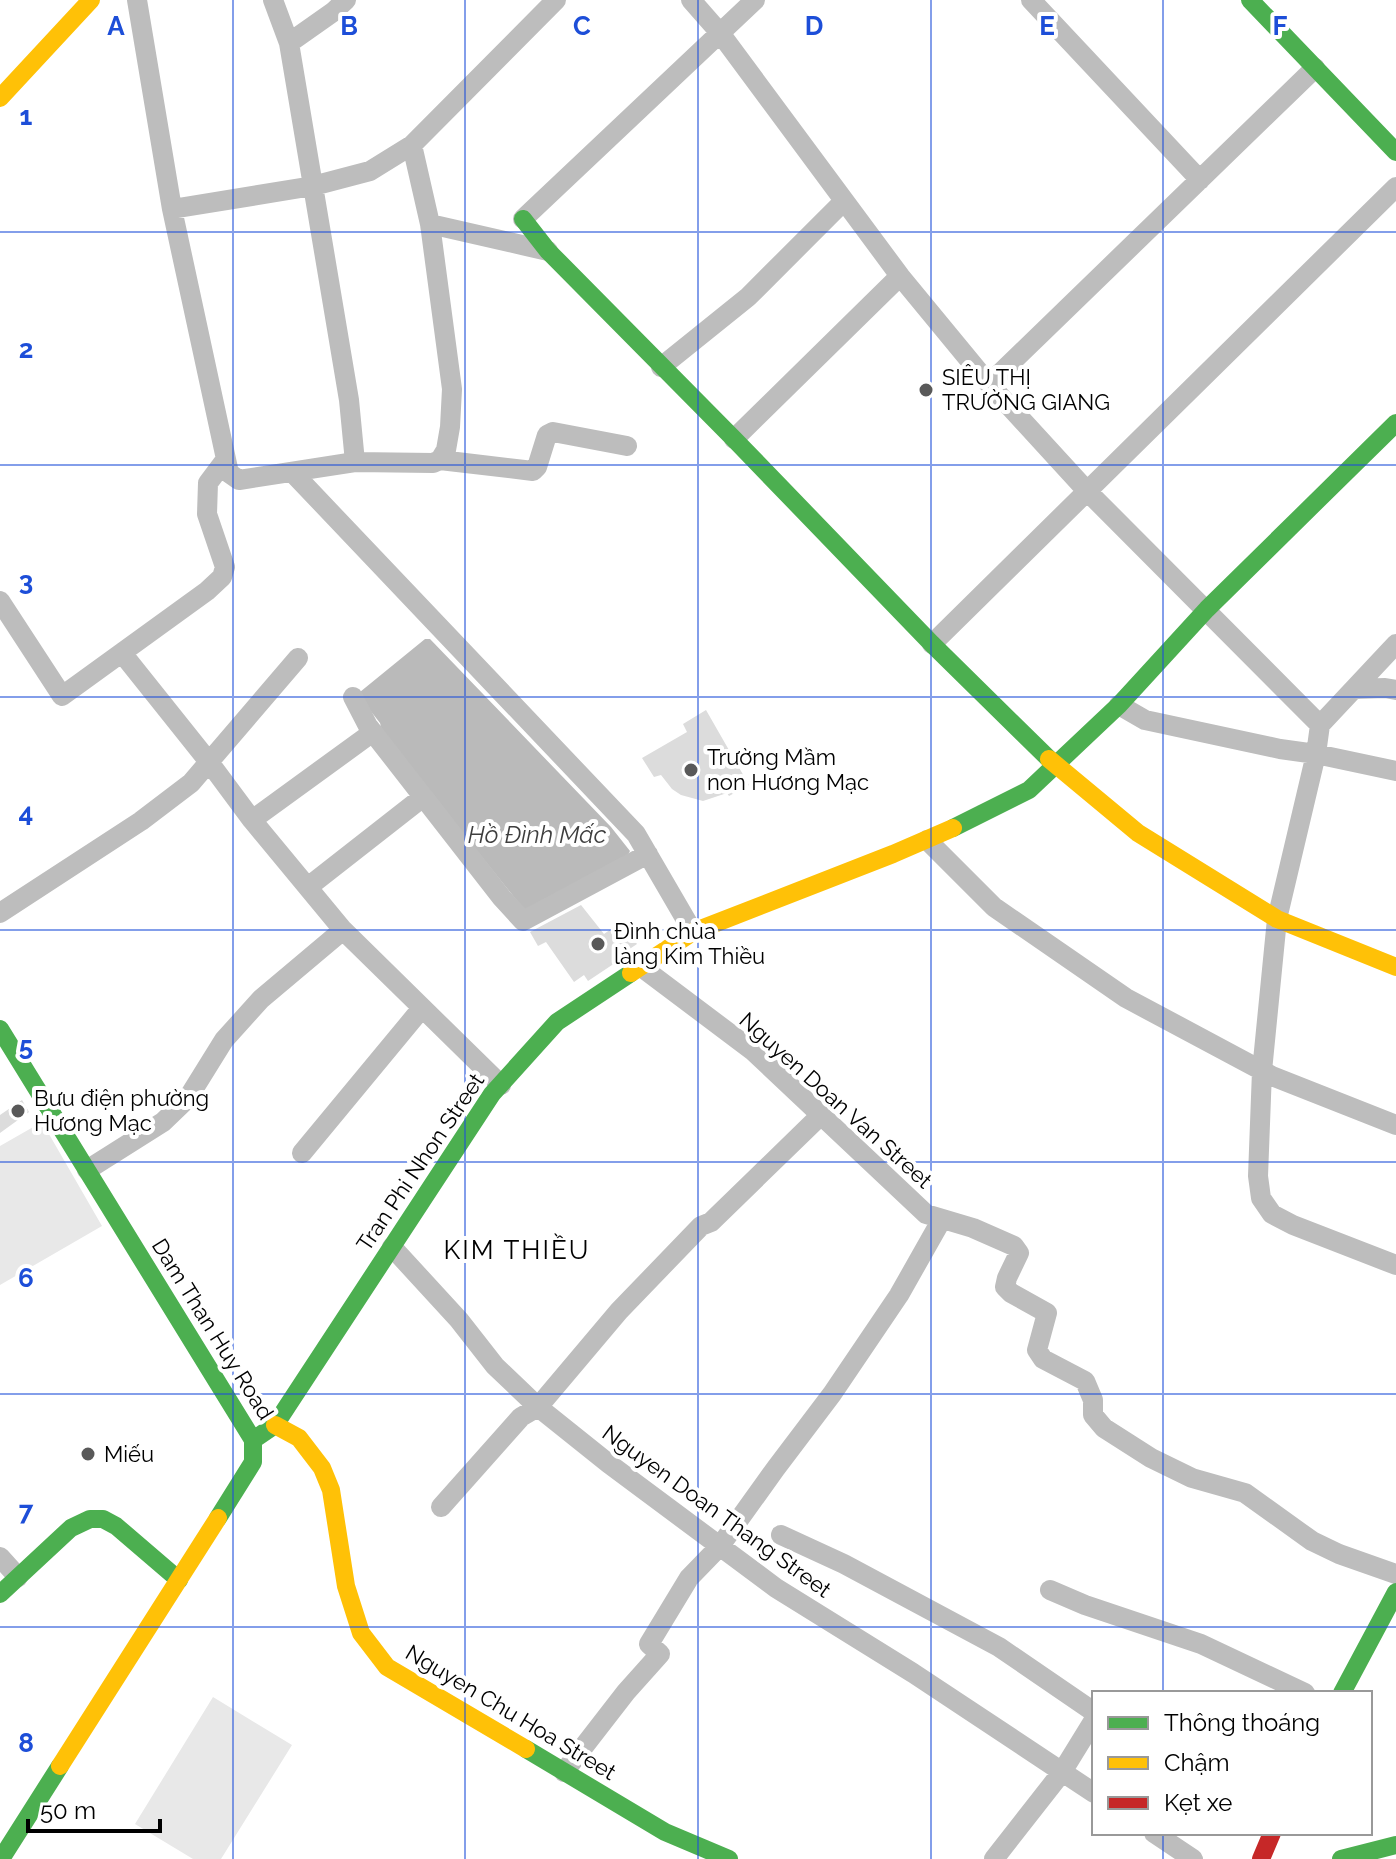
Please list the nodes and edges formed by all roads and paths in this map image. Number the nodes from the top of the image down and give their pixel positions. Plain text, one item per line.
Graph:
1 (91, 0) edge
2 (137, 0) edge
3 (273, 0) edge
4 (346, 0) edge
5 (556, 0) edge
6 (691, 0) edge
7 (755, 0) edge
8 (1031, 0) edge
9 (1250, 0) edge
10 (720, 33) junction
11 (289, 43) junction
12 (1315, 68) junction
13 (1, 95) edge
14 (412, 145) junction
15 (1396, 152) edge
16 (1200, 180) junction
17 (313, 186) junction
18 (1396, 187) edge
19 (844, 201) junction
20 (172, 209) junction
21 (523, 219) joint
22 (430, 224) junction
23 (548, 251) junction
24 (900, 276) junction
25 (661, 367) junction
26 (989, 384) junction
27 (1396, 423) edge
28 (734, 439) junction
29 (627, 446) dead end
30 (226, 459) junction
31 (440, 460) junction
32 (355, 462) junction
33 (293, 473) junction
34 (1087, 491) junction
35 (0, 601) edge
36 (1207, 609) junction
37 (932, 644) junction
38 (1396, 644) edge
39 (122, 653) junction
40 (298, 658) dead end
41 (1354, 689) junction
42 (1396, 690) edge
43 (353, 697) dead end
44 (1119, 705) junction
45 (1320, 725) junction
46 (373, 732) junction
47 (1316, 754) junction
48 (209, 762) junction
49 (1055, 765) junction
50 (1396, 771) edge
51 (423, 797) junction
52 (252, 820) junction
53 (927, 840) junction
54 (648, 854) junction
55 (308, 887) junction
56 (0, 913) edge
57 (1277, 919) junction
58 (343, 930) junction
59 (693, 932) junction
60 (640, 966) junction
61 (1396, 967) edge
62 (422, 1008) junction
63 (0, 1029) edge
64 (1262, 1071) junction
65 (501, 1085) junction
66 (821, 1115) junction
67 (1396, 1125) edge
68 (302, 1153) dead end
69 (87, 1170) junction
70 (942, 1219) junction
71 (392, 1247) junction
72 (1396, 1265) edge
73 (538, 1407) junction
74 (275, 1425) junction
75 (253, 1440) junction
76 (441, 1507) dead end
77 (781, 1535) dead end
78 (720, 1546) junction
79 (0, 1557) edge
80 (1396, 1574) edge
81 (18, 1577) junction
82 (179, 1580) junction
83 (1050, 1590) dead end
84 (1396, 1592) edge
85 (0, 1594) edge
86 (1301, 1691) edge
87 (1343, 1691) edge
88 (1092, 1711) edge
89 (1092, 1723) edge
90 (564, 1772) junction
91 (1062, 1772) junction
92 (1092, 1792) edge
93 (8, 1831) edge
94 (1157, 1835) edge
95 (1271, 1835) edge
96 (1396, 1845) edge
97 (1, 1859) edge
98 (729, 1859) edge
99 (994, 1859) edge
100 (1193, 1859) edge
101 (1261, 1859) edge
102 (1341, 1859) edge

1 - 13 street
2 - 20 street
3 - 11 street
4 - 11 street
5 - 14 street
6 - 10 street
7 - 10 street
8 - 16 street
9 - 12 street
10 - 19 street
10 - 21 street
11 - 17 street
12 - 15 street
12 - 16 street
14 - 17 street
14 - 22 street
16 - 26 street
17 - 20 street
17 - 32 street
18 - 34 street
19 - 24 street
19 - 25 street
20 - 30 street
21 - 23 street
22 - 23 street
22 - 31 street
23 - 25 street
24 - 26 street
24 - 28 street
25 - 28 street
26 - 34 street
27 - 36 street, Tran Phi Nhon Street
28 - 37 street
29 - 31 street
30 - 33 street
30 - 39 street
31 - 32 street
32 - 33 street
33 - 54 street
34 - 36 street
34 - 37 street
35 - 39 street
36 - 44 street, Tran Phi Nhon Street
36 - 45 street
37 - 49 street
38 - 41 street
39 - 48 street
40 - 48 street
41 - 42 street
41 - 45 street
43 - 46 street
44 - 47 street
44 - 49 street, Tran Phi Nhon Street
45 - 47 street
46 - 51 street
46 - 52 street
47 - 50 street
47 - 57 street
48 - 52 street
48 - 56 street
49 - 53 street, Tran Phi Nhon Street
49 - 57 street
51 - 54 street
51 - 55 street
52 - 55 street
53 - 59 street, Tran Phi Nhon Street
53 - 64 street
54 - 59 street
55 - 58 street
57 - 61 street
57 - 64 street
58 - 62 street
58 - 69 street
59 - 60 street, Tran Phi Nhon Street
60 - 65 street, Tran Phi Nhon Street
60 - 66 street, Nguyen Doan Van Street
62 - 65 street
62 - 68 street
63 - 69 street, Dam Than Huy Road
64 - 67 street
64 - 72 street
65 - 71 street, Tran Phi Nhon Street
66 - 70 street, Nguyen Doan Van Street
66 - 73 street
69 - 75 street, Dam Than Huy Road
70 - 78 street
70 - 80 street, Nguyen Doan Van Street
71 - 73 street, Nguyen Doan Thang Street
71 - 74 street, Tran Phi Nhon Street
73 - 76 street
73 - 78 street, Nguyen Doan Thang Street
74 - 75 street, Tran Phi Nhon Street
74 - 90 street, Nguyen Chu Hoa Street
75 - 82 street, Dam Than Huy Road
77 - 88 street
78 - 90 street
78 - 91 street, Nguyen Doan Thang Street
79 - 81 street
81 - 82 street
81 - 85 street
82 - 93 street, Dam Than Huy Road
83 - 86 street
84 - 87 street
89 - 91 street
90 - 98 street, Nguyen Chu Hoa Street
91 - 92 street, Nguyen Doan Thang Street
91 - 99 street
93 - 97 street, Dam Than Huy Road
94 - 100 street
95 - 101 street
96 - 102 street

